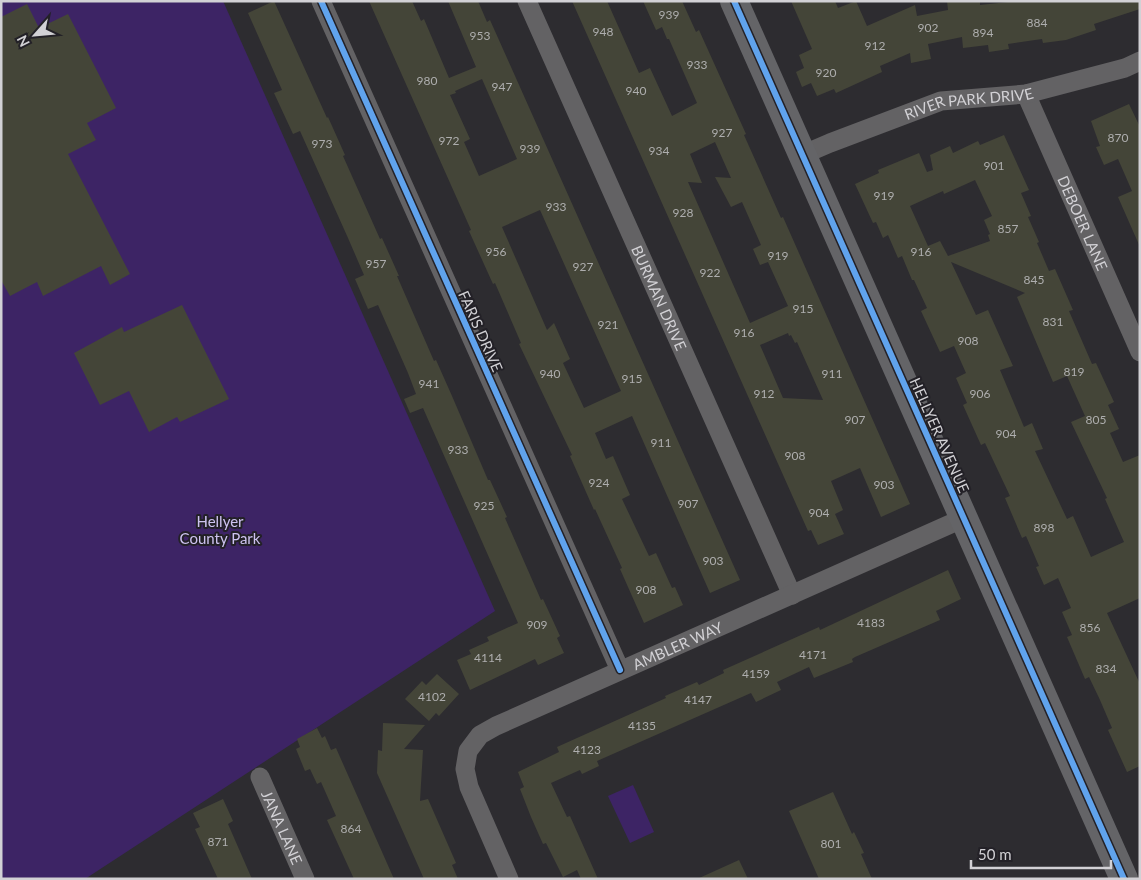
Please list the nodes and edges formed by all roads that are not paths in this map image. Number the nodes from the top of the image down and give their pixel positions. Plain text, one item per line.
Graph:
1 (321, 1) edge
2 (527, 1) edge
3 (734, 1) edge
4 (1140, 62) edge
5 (1026, 94) junction
6 (802, 155) junction
7 (1140, 352) edge
8 (964, 518) junction
9 (792, 595) junction
10 (620, 670) junction
11 (260, 777) dead end
12 (305, 879) edge
13 (509, 879) edge
14 (1124, 879) edge

1 - 10 street, FARIS DRIVE
2 - 9 street, BURMAN DRIVE
3 - 6 street, HELLYER AVENUE
4 - 5 street, RIVER PARK DRIVE
5 - 6 street, RIVER PARK DRIVE
5 - 7 street, DEBOER LANE
6 - 8 street, HELLYER AVENUE
8 - 9 street, AMBLER WAY
8 - 14 street, HELLYER AVENUE
9 - 10 street, AMBLER WAY
10 - 13 street, AMBLER WAY
11 - 12 street, JANA LANE

